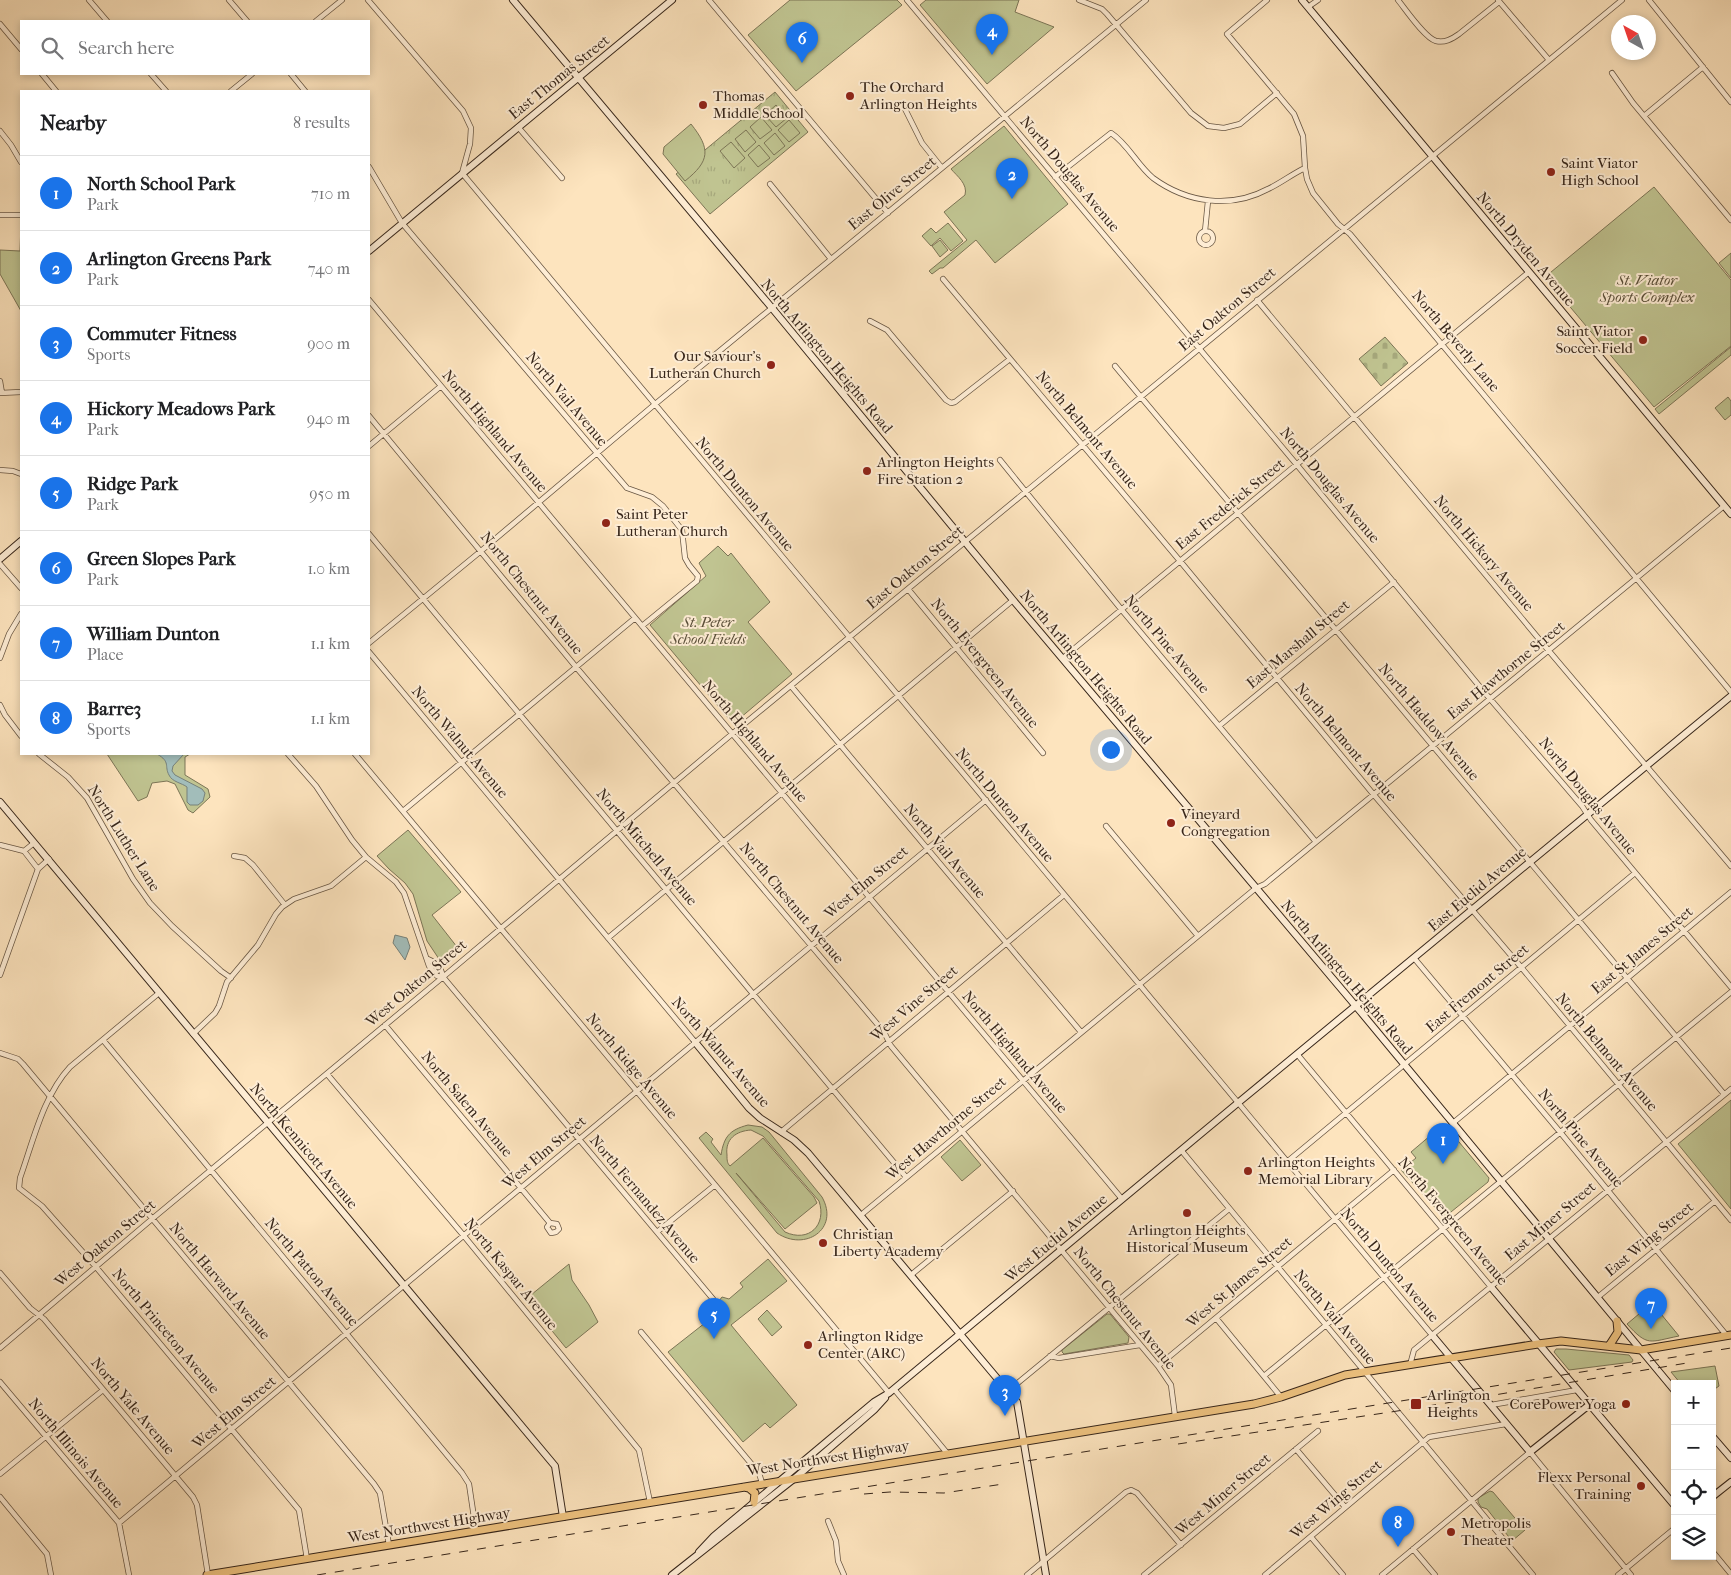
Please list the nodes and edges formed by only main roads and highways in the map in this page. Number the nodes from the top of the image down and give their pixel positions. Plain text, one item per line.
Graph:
1 (1617, 1321) road end
2 (1729, 1335) edge
3 (1609, 1346) junction
4 (741, 1486) junction
5 (754, 1503) road end
6 (207, 1575) edge

1 - 3 main road
2 - 3 main road, West Northwest Highway
3 - 4 main road, West Northwest Highway
4 - 5 main road
4 - 6 main road, West Northwest Highway

